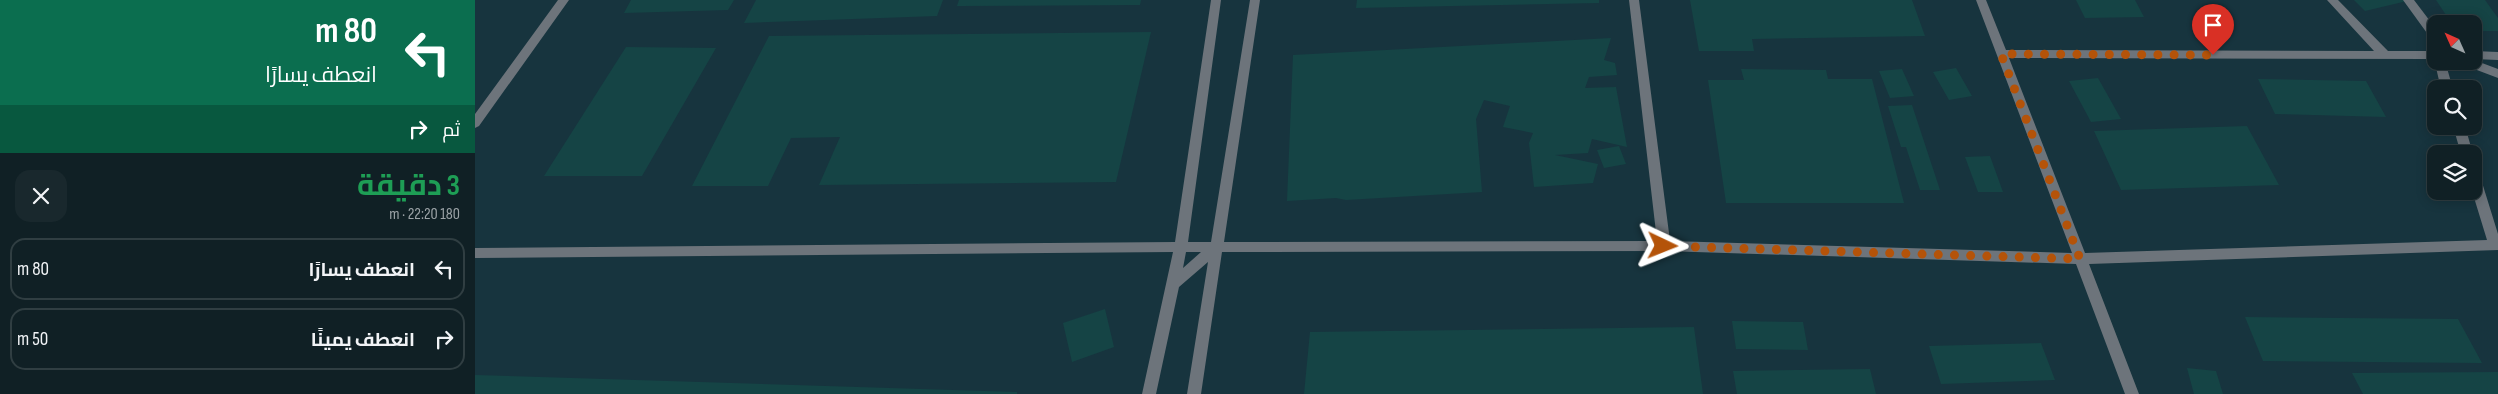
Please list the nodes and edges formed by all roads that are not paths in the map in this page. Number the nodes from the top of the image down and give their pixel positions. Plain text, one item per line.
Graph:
1 (564, 0) edge
2 (1217, 0) edge
3 (1255, 0) edge
4 (1634, 0) edge
5 (1981, 0) edge
6 (2332, 0) edge
7 (2408, 0) edge
8 (2427, 26) edge
9 (2001, 54) junction
10 (2427, 55) edge
11 (2483, 55) edge
12 (2386, 56) junction
13 (2498, 56) edge
14 (2483, 68) edge
15 (2498, 74) edge
16 (475, 123) edge
17 (2482, 200) edge
18 (2496, 245) edge
19 (1663, 246) junction
20 (1181, 247) junction
21 (1217, 247) junction
22 (475, 253) edge
23 (2080, 259) junction
24 (1173, 284) junction
25 (1149, 394) edge
26 (1194, 394) edge
27 (2132, 394) edge

1 - 16 street
2 - 20 street
3 - 21 street
4 - 19 street
5 - 9 street
6 - 12 street
7 - 8 street
9 - 12 street
9 - 23 street
10 - 12 street
11 - 13 street
14 - 15 street
17 - 18 street
18 - 23 street
19 - 21 street
19 - 23 street
20 - 21 street
20 - 22 street
20 - 24 street
21 - 24 street
21 - 26 street
23 - 27 street
24 - 25 street

